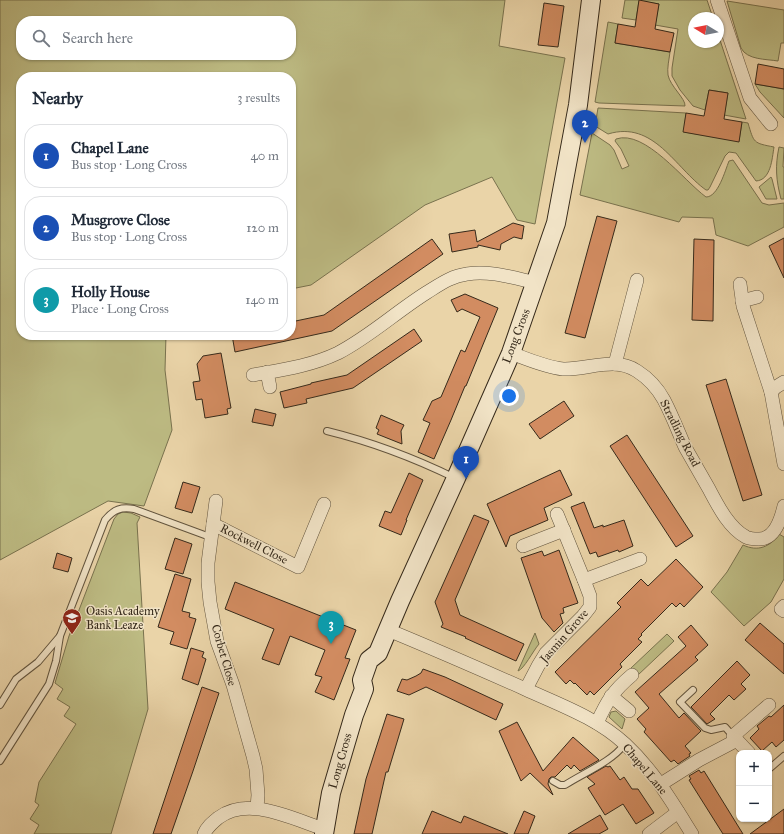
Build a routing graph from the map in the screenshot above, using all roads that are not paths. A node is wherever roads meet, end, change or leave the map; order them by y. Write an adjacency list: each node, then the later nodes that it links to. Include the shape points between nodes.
1 (591, 0): 4 (street, Long Cross, via 569,159 556,224)
2 (717, 0): 3 (street, via 750,98)
3 (771, 124)
4 (536, 283): 9 (street, Long Cross); 11 (street, via 481,273 455,277 424,294 349,347 315,363)
5 (632, 284): 10 (street)
6 (740, 284): 8 (street)
7 (757, 297): 8 (street)
8 (742, 301): 15 (street)
9 (510, 353): 10 (street, Stradling Road, via 556,368 573,369); 18 (street, Long Cross)
10 (615, 364): 21 (street, Stradling Road, via 636,371 660,393 685,447 717,504 734,527 746,536 755,539 766,538 776,528)
11 (267, 372): 12 (street); 14 (street)
12 (253, 375)
13 (784, 382): 15 (street)
14 (270, 388)
15 (771, 392): 17 (street)
16 (327, 431): 18 (lane, via 386,448)
17 (784, 464)
18 (456, 478): 31 (street, Long Cross)
19 (216, 501): 23 (street, Corbet Close)
20 (324, 504): 23 (street, Rockwell Close, via 298,567)
21 (784, 506)
22 (558, 514): 24 (street, Jasmin Grove)
23 (213, 524): 25 (street, Corbet Close)
24 (564, 530): 26 (street); 28 (street, Jasmin Grove)
25 (210, 537): 32 (lane, via 134,510 124,508 110,514 105,520); 49 (street, Corbet Close, via 210,602 217,641 254,756)
26 (523, 546)
27 (640, 559): 28 (street)
28 (584, 580): 34 (street, Jasmin Grove, via 590,602 588,611 546,653)
29 (784, 606): 30 (street, via 781,609)
30 (784, 611)
31 (388, 630): 34 (street, Chapel Lane); 51 (street, Long Cross, via 378,653 380,664 372,685 364,689 340,758)
32 (60, 636): 37 (lane, via 38,662 16,679); 45 (lane, via 49,684)
33 (632, 675): 36 (street)
34 (526, 689): 40 (street, Chapel Lane)
35 (694, 690): 41 (lane, via 680,702 703,727 711,730 725,728)
36 (611, 696): 39 (street); 40 (street)
37 (0, 705)
38 (769, 705): 41 (street)
39 (629, 711)
40 (597, 723): 42 (street, Chapel Lane)
41 (736, 738): 43 (street); 48 (street)
42 (625, 744): 47 (lane, via 613,757 565,785); 48 (street, Chapel Lane)
43 (746, 750)
44 (784, 756): 46 (lane)
45 (0, 761)
46 (772, 766)
47 (553, 781)
48 (661, 784): 50 (street, Chapel Lane)
49 (257, 808): 51 (street); 52 (street, via 227,812 211,824)
50 (678, 812): 53 (street); 54 (street, Chapel Lane)
51 (324, 832)
52 (204, 834)
53 (649, 834)
54 (692, 834)

